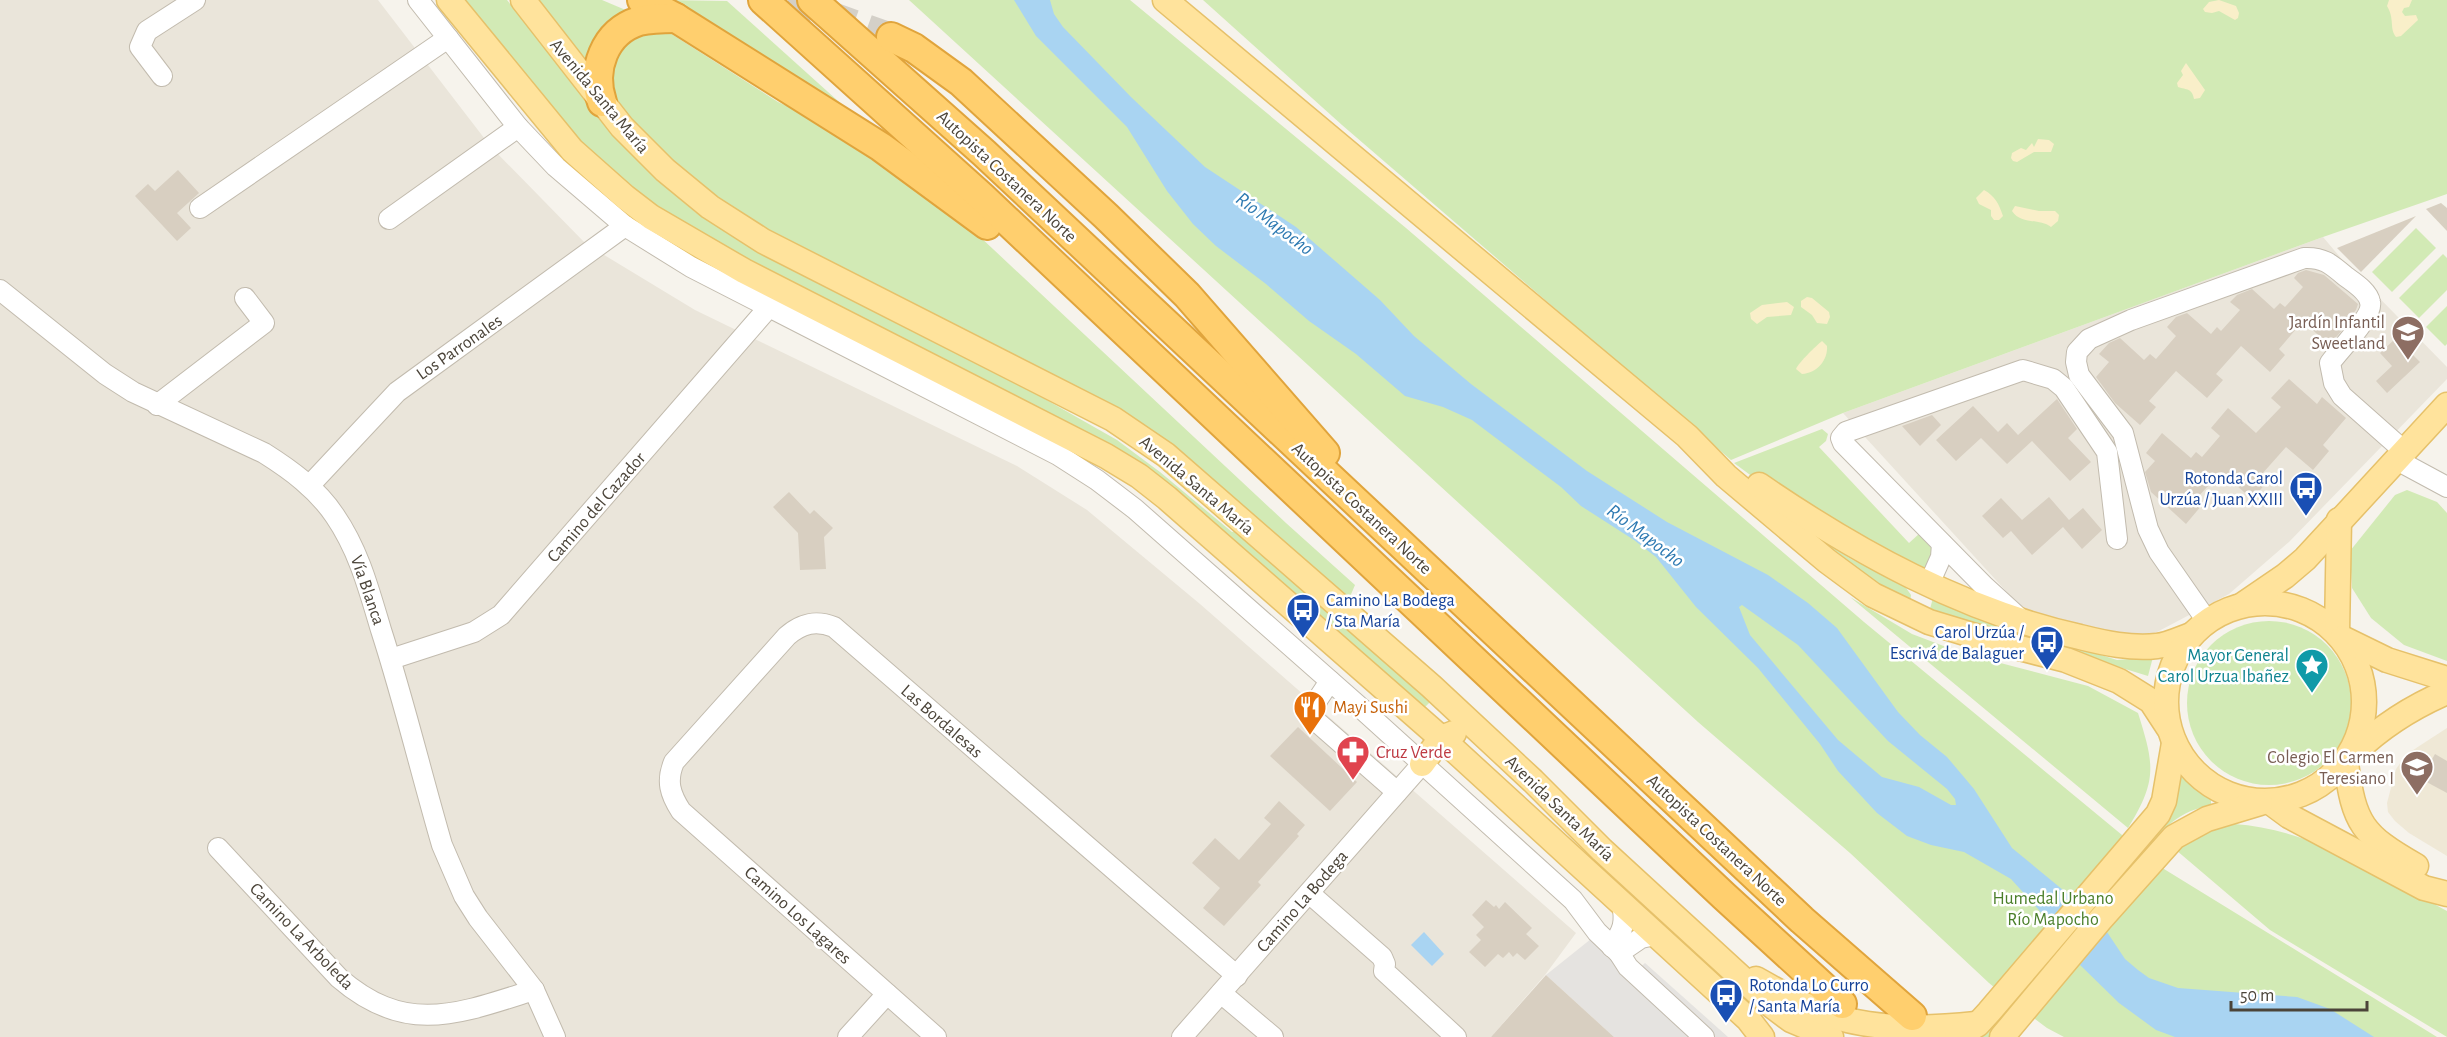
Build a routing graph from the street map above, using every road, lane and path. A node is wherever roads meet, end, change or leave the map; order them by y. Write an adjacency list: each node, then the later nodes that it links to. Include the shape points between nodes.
1 (195, 0): 12 (street, via 147,32 140,47)
2 (418, 0): 11 (street)
3 (449, 0): 43 (main road, Avenida Santa María, via 572,150 651,217 744,271 1139,476)
4 (523, 0): 13 (main road, Avenida Santa María)
5 (642, 0): 9 (highway)
6 (763, 0): 21 (highway, Autopista Costanera Norte)
7 (812, 0): 29 (highway, Autopista Costanera Norte, via 984,153)
8 (1165, 0): 24 (main road)
9 (676, 18): 13 (highway, via 641,21 623,29 610,42 599,68); 21 (highway, via 882,147)
10 (891, 37): 29 (highway, via 914,48 961,82 1187,295 1302,426)
11 (448, 38): 14 (street); 15 (street)
12 (162, 75)
13 (602, 102): 44 (main road, Avenida Santa María, via 673,177 710,207 763,241 1086,404 1140,436 1261,537)
14 (518, 127): 16 (street); 17 (street, via 555,166)
15 (200, 208)
16 (389, 219)
17 (625, 226): 20 (street); 26 (street, Los Parronales, via 404,386)
18 (0, 290): 22 (street, Vía Blanca, via 105,374)
19 (245, 298): 22 (street, via 264,323)
20 (769, 307): 38 (street, Camino del Cazador, via 501,615 474,632); 40 (street, via 1058,455 1097,480)
21 (1156, 360): 63 (highway, Autopista Costanera Norte)
22 (157, 405): 26 (street, Vía Blanca, via 264,453)
23 (2446, 409): 25 (main road)
24 (1687, 436): 32 (main road, via 1815,523); 34 (main road, via 1726,476 1844,574 1873,595)
25 (2399, 455): 27 (street); 28 (main road); 36 (street, via 2334,383 2330,363 2371,308 2366,293 2327,260 2304,258 2131,320 2082,345 2076,362 2079,375 2123,433 2148,529)
26 (309, 486): 38 (street, Vía Blanca, via 333,513 353,546)
27 (2447, 487)
28 (2339, 520): 33 (main road, via 2305,559); 37 (main road)
29 (1376, 522): 64 (highway, Autopista Costanera Norte, via 1802,920)
30 (2117, 539): 31 (street, via 2104,446 2064,388 2053,379 2023,370 1853,428 1841,438)
31 (1942, 544): 32 (street, via 1941,557); 35 (street)
32 (1929, 584): 34 (main road, via 1922,601); 35 (main road)
33 (2242, 605): 36 (main road); 37 (main road, via 2262,603 2302,610)
34 (1922, 619): 42 (main road, via 2092,669 2119,681 2157,708)
35 (2025, 623): 36 (main road, via 2106,643 2141,646 2158,646)
36 (2199, 628): 42 (main road, via 2180,651 2169,678 2166,707)
37 (2340, 635): 39 (main road, via 2387,660); 45 (main road, via 2360,674 2364,694 2362,725)
38 (391, 659): 60 (street, Vía Blanca, via 452,871 478,918)
39 (2447, 679)
40 (1330, 681): 46 (street); 49 (street, via 1312,713 1317,722)
41 (2447, 692): 45 (main road, via 2407,711)
42 (2171, 735): 50 (main road, via 2186,762 2201,778 2230,795); 65 (main road, via 2164,801 2145,831)
43 (1441, 738): 44 (main road, via 1461,733); 46 (main road); 47 (main road, Avenida Santa María)
44 (1501, 751): 58 (main road, Avenida Santa María)
45 (2349, 758): 50 (main road, via 2315,788); 52 (main road, via 2349,793 2363,828)
46 (1422, 764): 47 (main road, via 1449,762); 49 (street, Camino La Bodega); 57 (street, via 1573,900)
47 (1475, 769): 55 (main road, Avenida Santa María)
48 (669, 787): 59 (street, Las Bordalesas, via 674,762 787,636 798,627 822,623 834,627); 62 (street, Camino Los Lagares, via 681,811)
49 (1397, 792): 53 (street, Camino La Bodega)
50 (2266, 802): 54 (main road, via 2424,888); 66 (main road, via 2195,824 2174,837)
51 (218, 848): 60 (street, Camino La Arboleda, via 339,978 359,995 386,1008 408,1015 436,1016)
52 (2447, 888)
53 (1309, 893): 59 (street, Camino La Bodega); 72 (street, via 1382,957 1384,971)
54 (2447, 894)
55 (1622, 904): 56 (main road, Avenida Santa María); 57 (street, via 1625,919)
56 (1655, 935): 57 (street); 74 (main road, Avenida Santa María, via 1748,1019)
57 (1616, 950): 73 (street, via 1628,967)
58 (1714, 954): 65 (main road, via 1829,1015 1927,1028); 75 (main road, Avenida Santa María, via 1791,1020)
59 (1237, 976): 61 (street, Camino La Bodega)
60 (534, 990): 67 (street, Vía Blanca)
61 (1221, 993): 70 (street, Camino La Bodega); 71 (street)
62 (887, 994): 68 (street); 69 (street, Camino Los Lagares)
63 (1842, 1004)
64 (1912, 1016)
65 (1984, 1018): 76 (main road)
66 (2006, 1032)
67 (555, 1037)
68 (848, 1037)
69 (936, 1037)
70 (1182, 1037)
71 (1273, 1037)
72 (1456, 1037)
73 (1704, 1037)
74 (1762, 1037)
75 (1831, 1037)
76 (1957, 1037)

